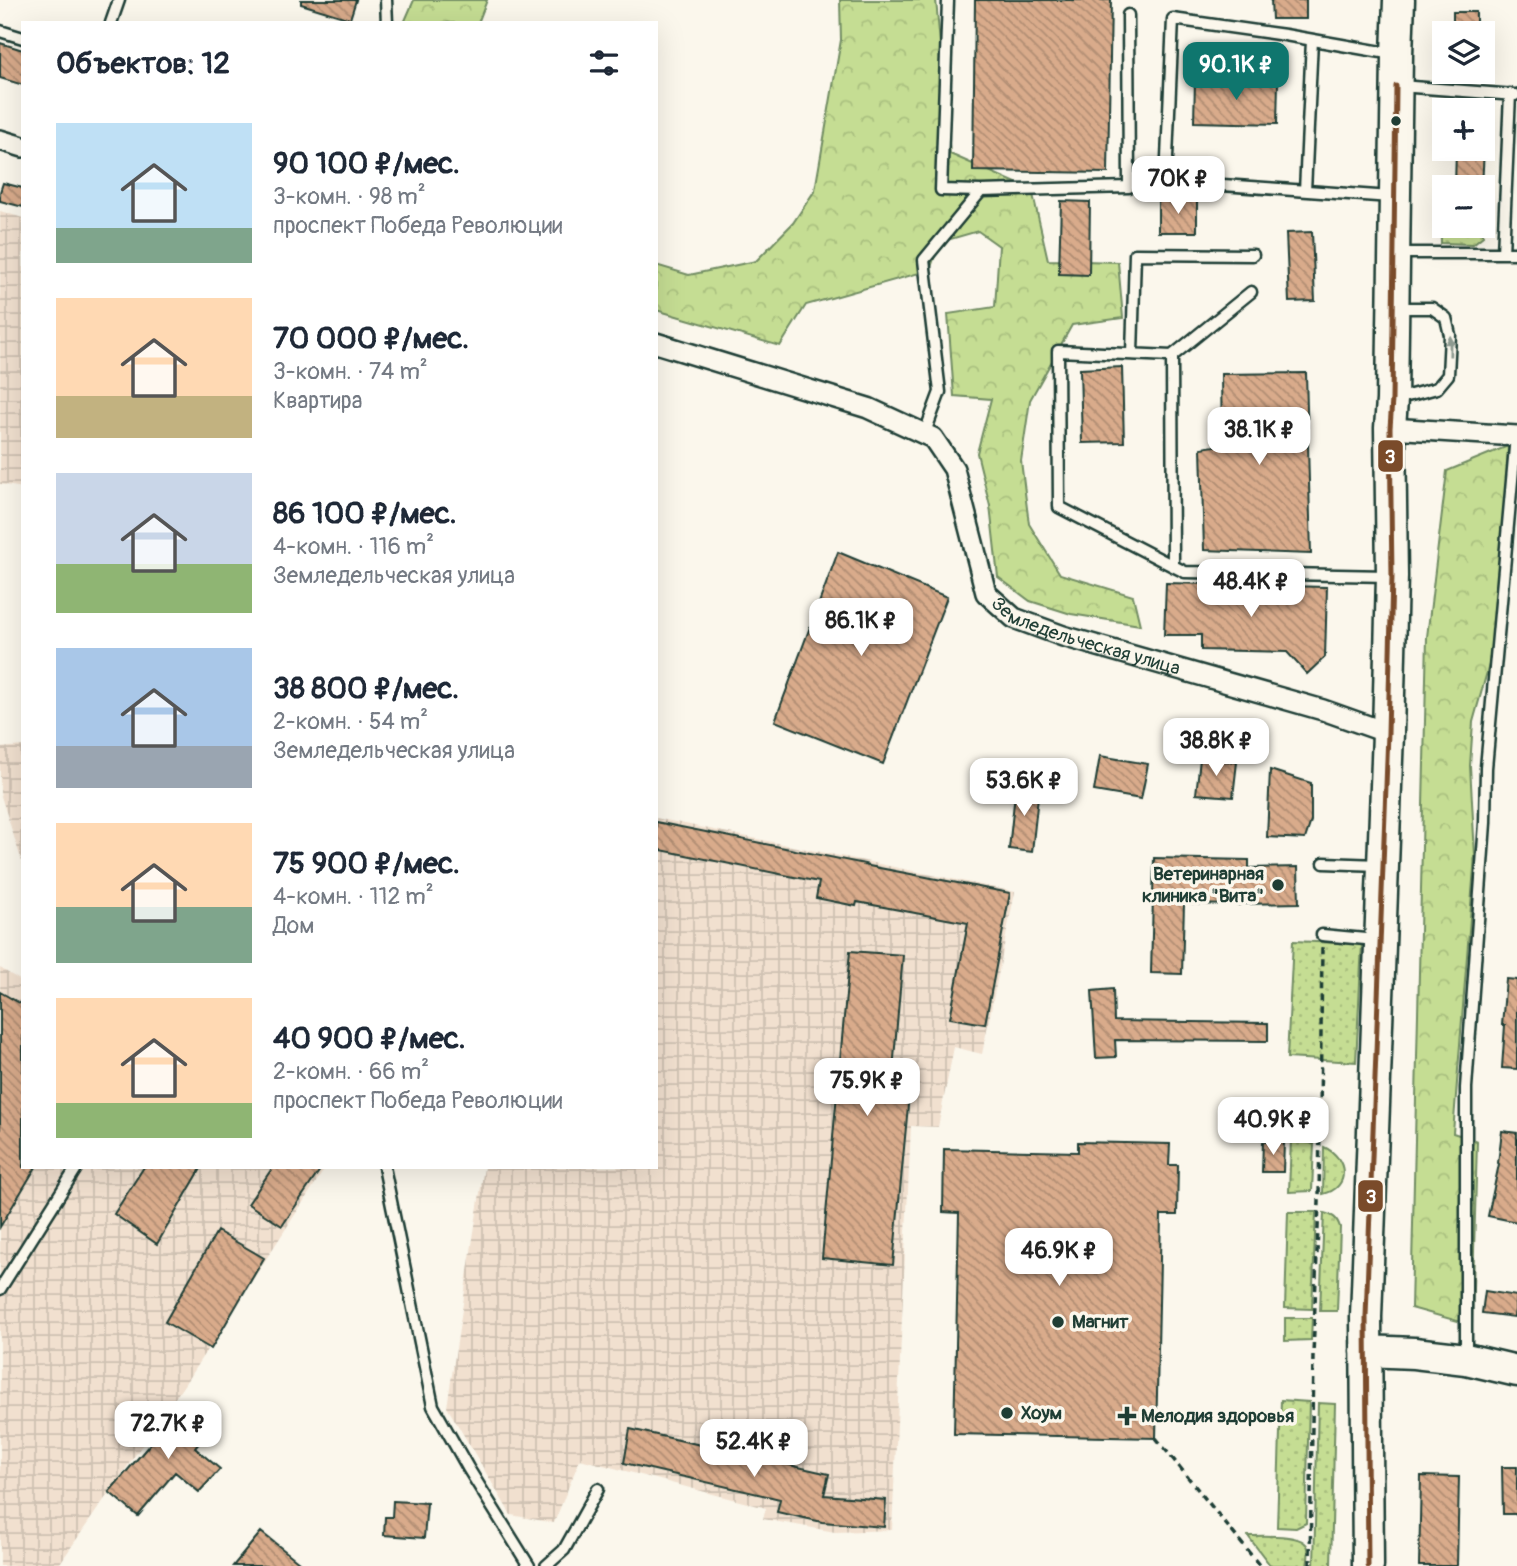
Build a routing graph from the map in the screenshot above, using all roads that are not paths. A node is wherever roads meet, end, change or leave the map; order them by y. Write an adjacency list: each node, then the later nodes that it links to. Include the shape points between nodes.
1 (119, 0): 6 (lane)
2 (386, 0): 7 (lane)
3 (1399, 0): 11 (main road)
4 (948, 1): 16 (lane, via 941,190)
5 (1128, 15): 16 (lane, via 1129,187)
6 (112, 21)
7 (387, 21)
8 (0, 31): 9 (lane)
9 (21, 37)
10 (1312, 40): 11 (lane); 17 (lane); 17 (lane, via 1173,19 1166,181)
11 (1397, 55): 12 (main road)
12 (1396, 86): 13 (lane); 18 (main road)
13 (1514, 95): 20 (lane)
14 (0, 140): 15 (street)
15 (21, 146)
16 (981, 191): 29 (lane, via 924,260 940,393)
17 (1305, 191): 18 (lane)
18 (1395, 197): 19 (main road)
19 (1394, 253): 20 (lane); 24 (main road)
20 (1503, 253): 21 (lane)
21 (1517, 253)
22 (1254, 254): 26 (lane, via 1135,254)
23 (1251, 292): 27 (lane)
24 (1392, 308): 28 (main road); 28 (lane, one-way to 24, via 1437,388 1448,374 1450,335 1446,318 1432,308)
25 (658, 344): 29 (street, Земледельческая улица, via 868,408)
26 (1132, 354): 27 (lane); 31 (lane, via 1058,351 1059,507)
27 (1172, 356): 31 (lane)
28 (1391, 414): 30 (street); 32 (main road)
29 (924, 435): 33 (street, Земледельческая улица, via 933,438 954,470 986,593 1014,618)
30 (1517, 436): 42 (lane, via 1486,768 1466,1088)
31 (1173, 566): 32 (lane, via 1185,572)
32 (1392, 576): 33 (main road)
33 (1388, 733): 35 (main road)
34 (1324, 863): 35 (lane)
35 (1383, 865): 37 (main road)
36 (1322, 935): 37 (lane)
37 (1380, 940): 41 (main road)
38 (76, 1169): 40 (lane)
39 (384, 1169): 45 (lane, via 433,1406)
40 (0, 1289)
41 (1366, 1351): 42 (main road); 47 (main road)
42 (1466, 1359): 43 (main road)
43 (1517, 1371)
44 (598, 1489): 46 (lane, via 564,1550)
45 (529, 1566)
46 (546, 1566)
47 (1368, 1566)

